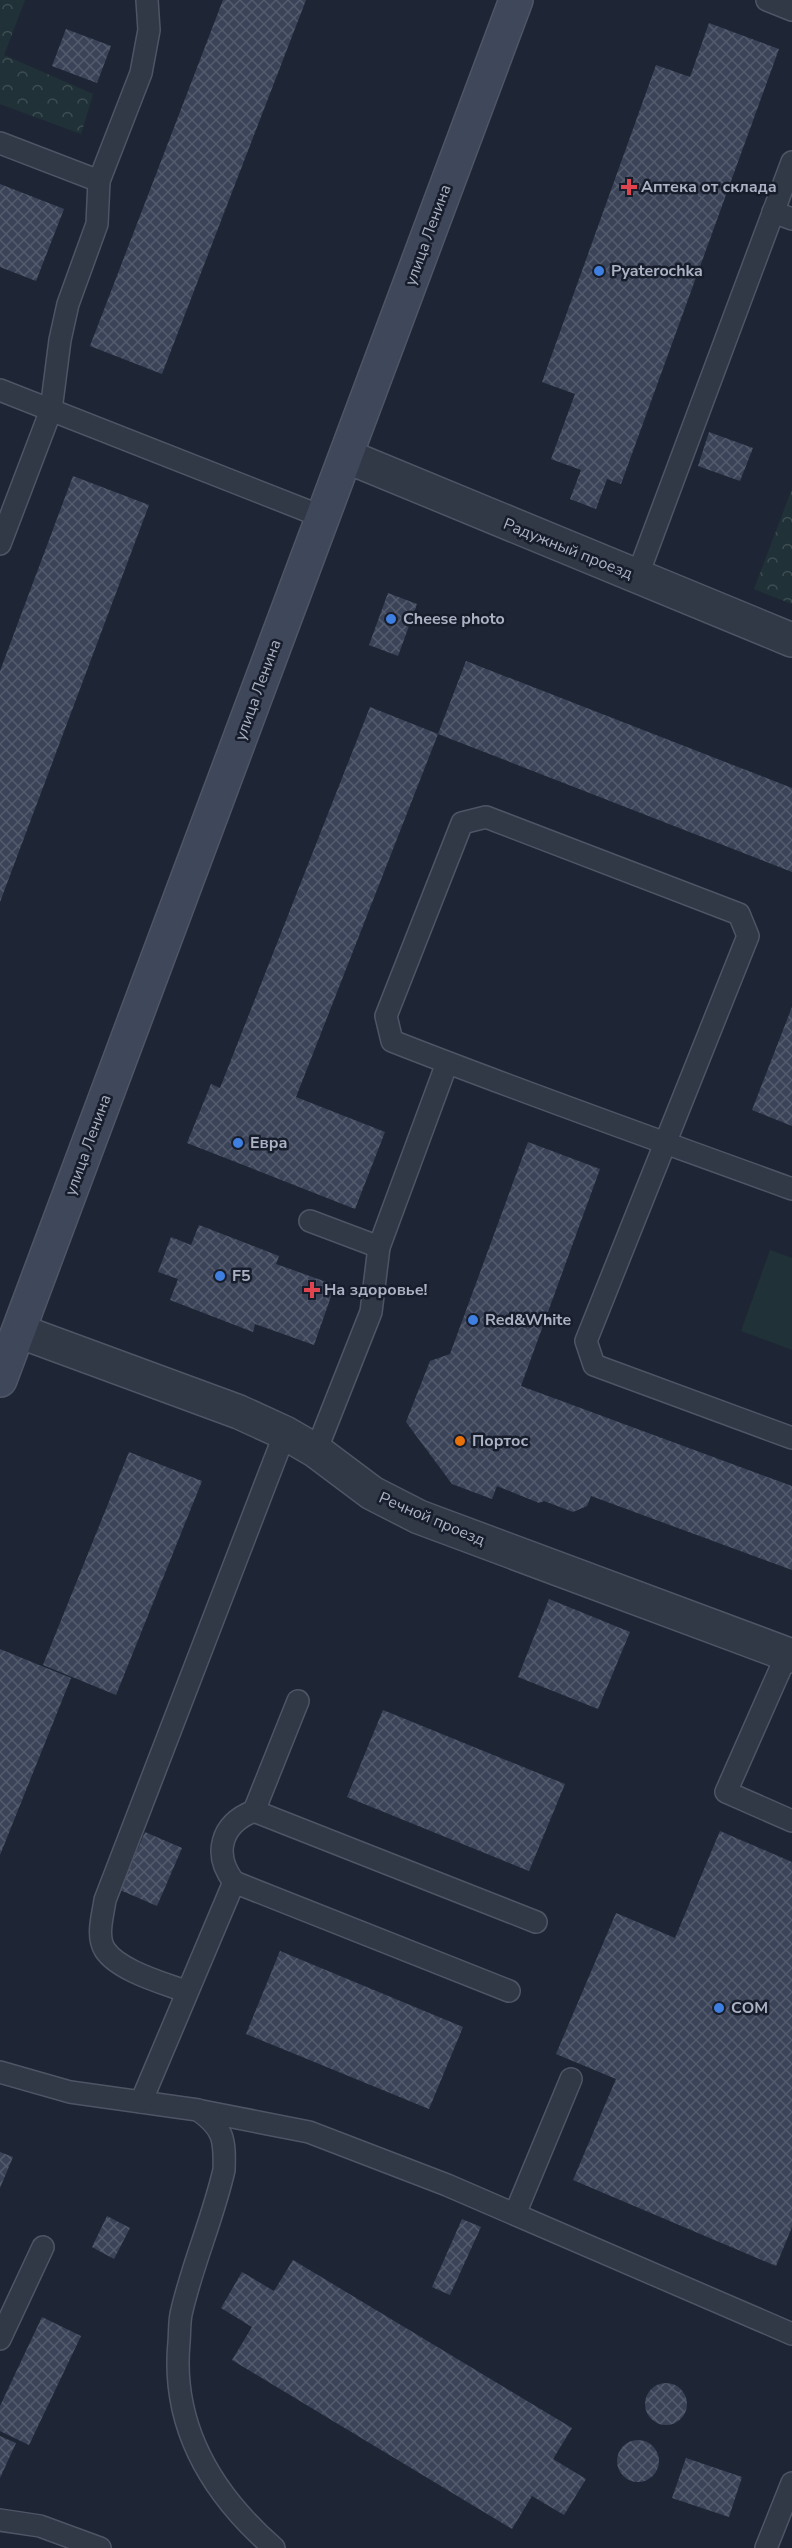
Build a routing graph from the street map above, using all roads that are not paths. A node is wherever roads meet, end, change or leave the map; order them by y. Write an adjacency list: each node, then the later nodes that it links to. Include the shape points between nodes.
1 (147, 0): 7 (lane, via 149,30 141,73)
2 (516, 0): 11 (main road, улица Ленина)
3 (767, 0): 4 (lane)
4 (792, 9)
5 (0, 143): 7 (lane)
6 (792, 162): 8 (lane)
7 (99, 181): 10 (lane, via 97,224 68,304)
8 (783, 216): 14 (lane)
9 (0, 390): 10 (lane)
10 (51, 410): 12 (lane); 13 (lane)
11 (345, 456): 12 (main road, улица Ленина); 14 (street, Радужный проезд)
12 (323, 517): 21 (main road, улица Ленина)
13 (0, 544)
14 (637, 578): 15 (street, Радужный проезд)
15 (792, 640)
16 (447, 1063): 17 (lane); 17 (lane, via 392,1041 386,1016 462,823 486,817 740,914 748,936); 20 (lane)
17 (666, 1143): 18 (lane); 24 (lane, via 586,1341 594,1365)
18 (792, 1189)
19 (310, 1221): 20 (lane)
20 (379, 1247): 25 (lane, via 371,1312)
21 (19, 1331): 22 (main road, улица Ленина); 23 (street, Речной проезд, via 239,1412)
22 (0, 1380)
23 (285, 1433): 25 (street, Речной проезд); 33 (lane, via 105,1900 100,1930 105,1950 125,1967)
24 (792, 1438)
25 (316, 1451): 26 (street, Речной проезд, via 372,1493 419,1517)
26 (789, 1655): 29 (lane, via 726,1792)
27 (298, 1701): 28 (lane)
28 (254, 1811): 30 (lane, via 231,1825 225,1836 222,1860); 31 (lane)
29 (792, 1821)
30 (234, 1882): 32 (lane); 33 (lane)
31 (536, 1922)
32 (509, 1991)
33 (187, 1992): 36 (lane)
34 (0, 2072): 36 (lane, via 70,2092)
35 (571, 2079): 38 (lane)
36 (141, 2102): 37 (lane)
37 (198, 2110): 38 (lane, via 309,2133); 45 (lane, via 214,2121 221,2134 224,2170 181,2311 176,2370 187,2428 216,2486 249,2526)
38 (514, 2214): 40 (lane)
39 (43, 2247): 41 (lane)
40 (792, 2334)
41 (0, 2339)
42 (792, 2483): 46 (lane)
43 (0, 2520): 44 (lane, via 40,2526)
44 (100, 2548)
45 (274, 2548)
46 (766, 2548)

